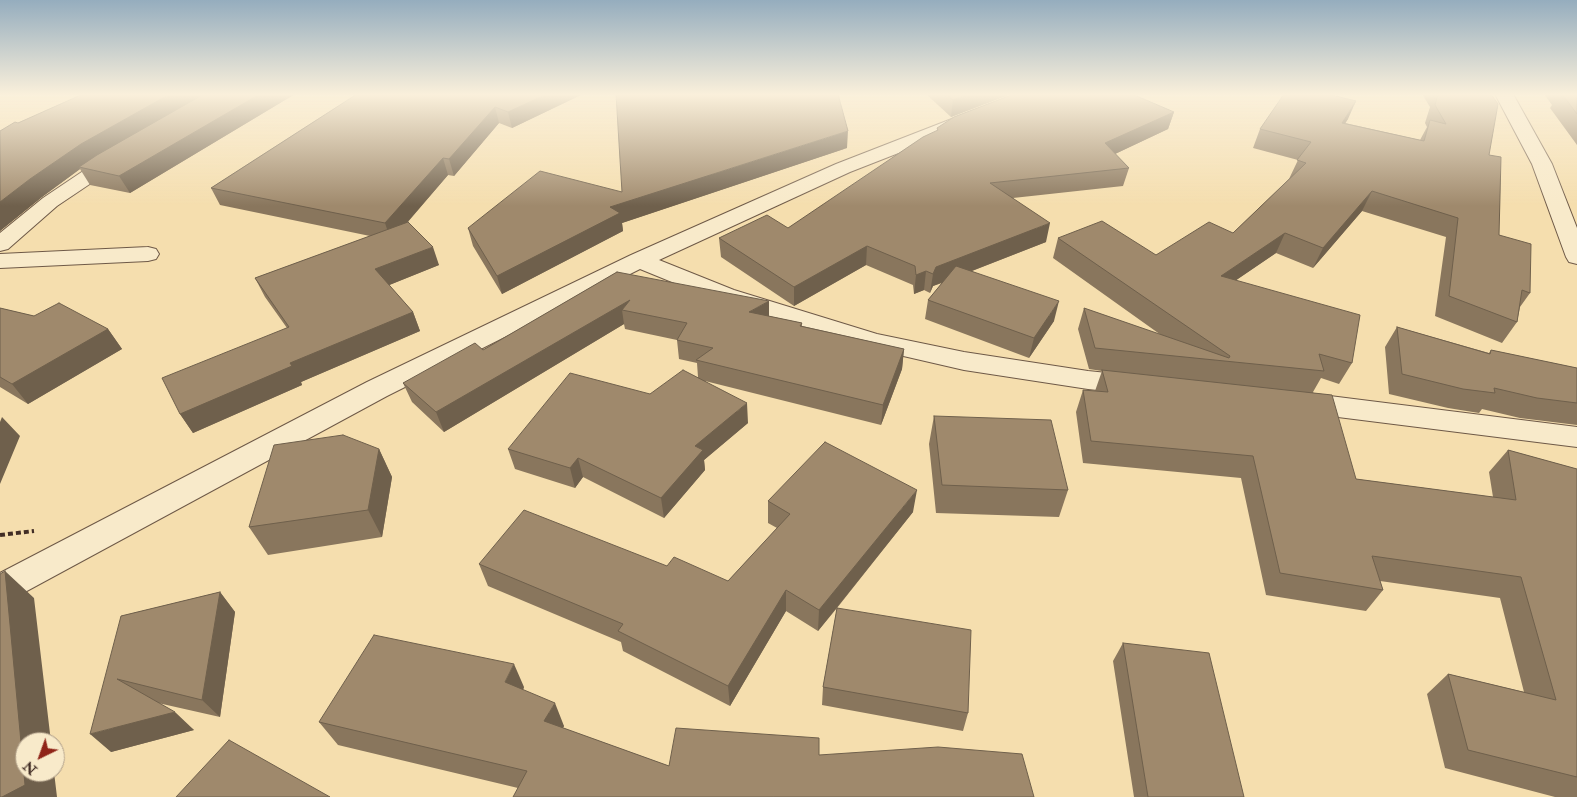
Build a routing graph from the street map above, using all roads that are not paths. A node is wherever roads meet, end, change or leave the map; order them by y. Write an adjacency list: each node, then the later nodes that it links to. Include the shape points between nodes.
1 (935, 131): 7 (street, via 843,168)
2 (1524, 131): 6 (street, via 1542,164)
3 (132, 148): 4 (street, via 50,202)
4 (0, 244)
5 (148, 254): 8 (street)
6 (1577, 257)
7 (639, 260): 9 (street, via 725,295 873,341 964,361 1088,380); 12 (street, via 377,388)
8 (0, 262)
9 (1163, 387)
10 (1276, 400): 11 (street)
11 (1577, 437)
12 (0, 589)

